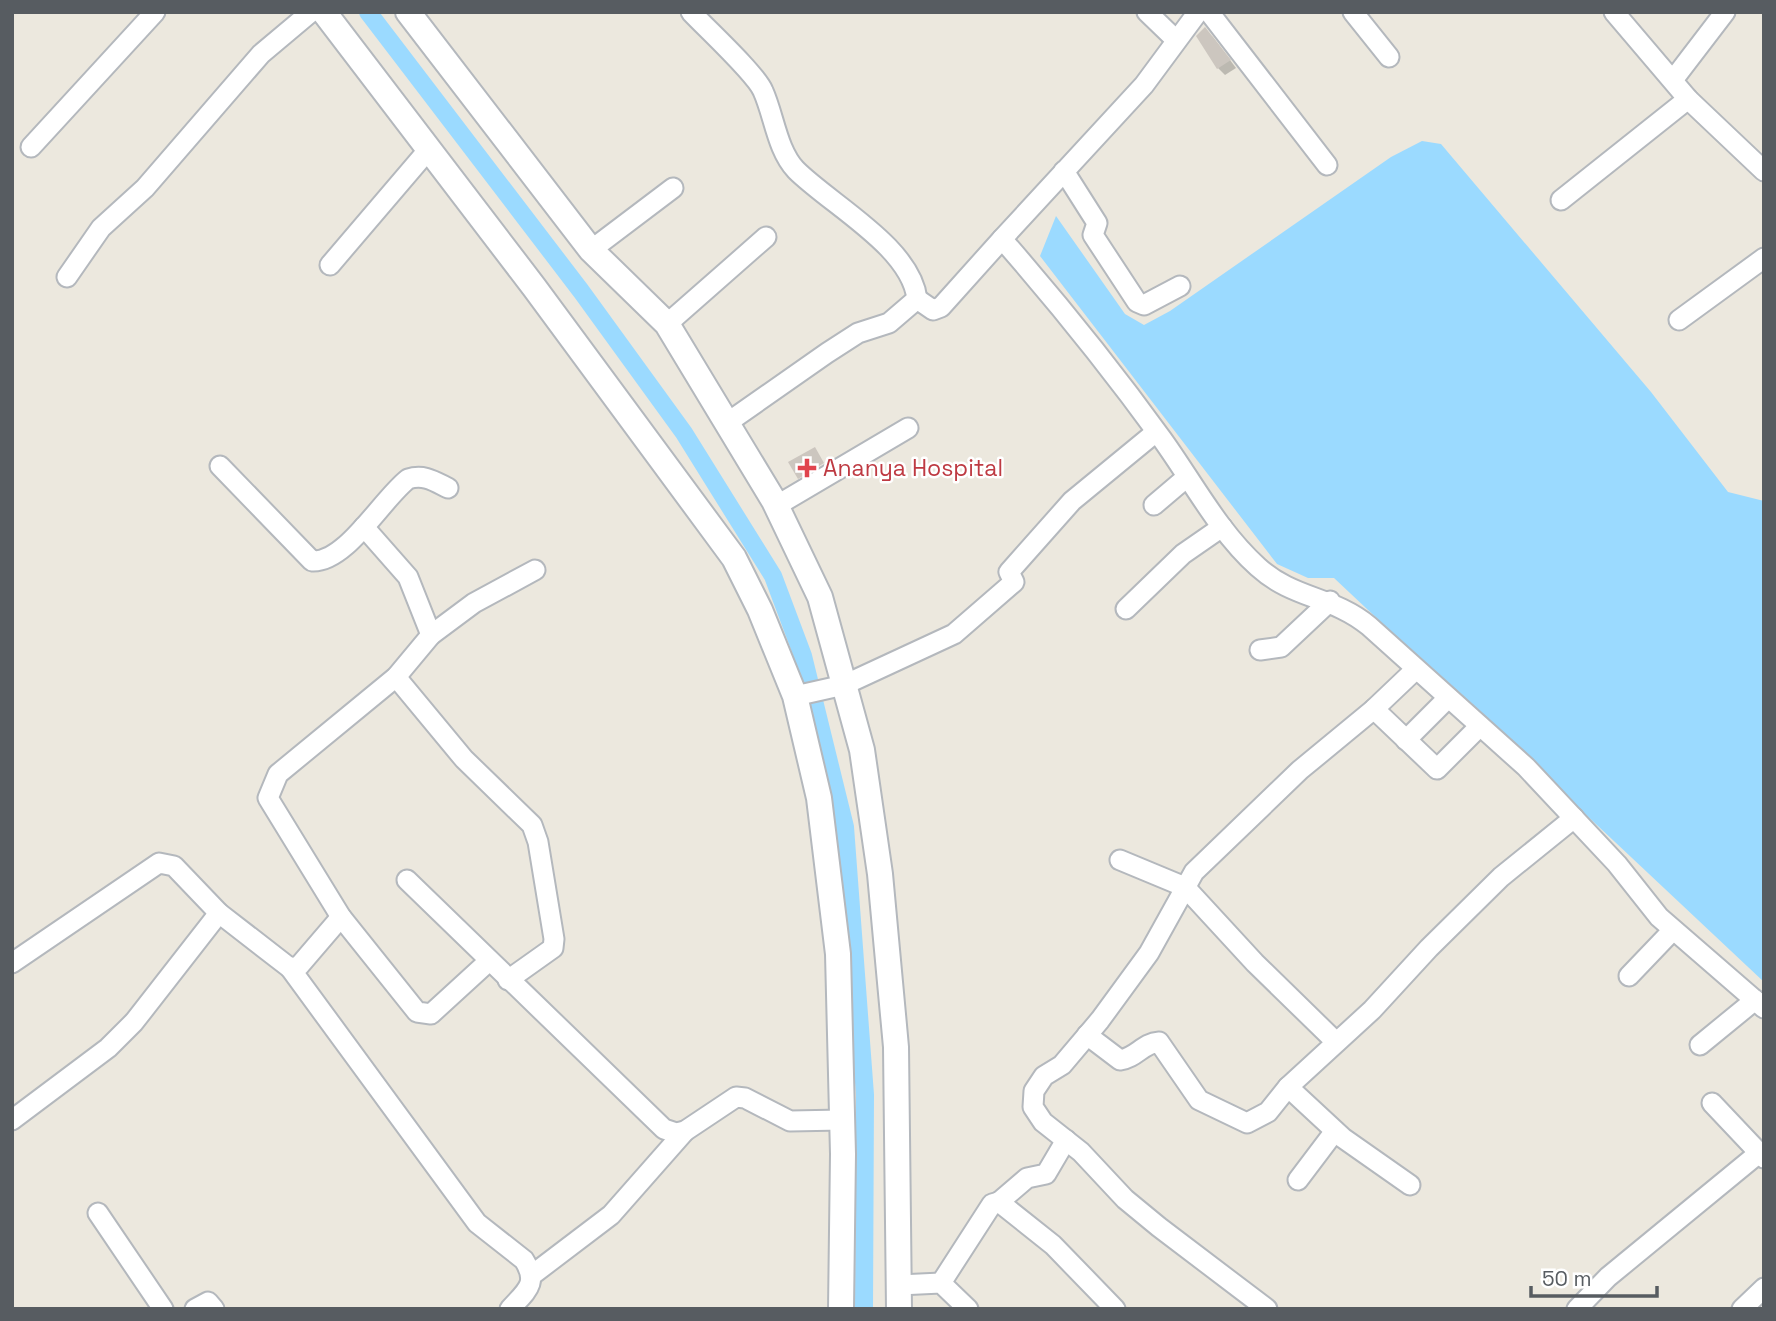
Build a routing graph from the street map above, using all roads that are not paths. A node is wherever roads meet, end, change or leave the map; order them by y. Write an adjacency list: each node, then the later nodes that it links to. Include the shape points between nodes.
1 (155, 12): 16 (street)
2 (311, 12): 28 (street, via 261,54 145,187 101,228)
3 (324, 12): 17 (street)
4 (408, 12): 25 (street)
5 (691, 12): 30 (street, via 763,88 794,168 868,228 915,280)
6 (1147, 12): 12 (street)
7 (1198, 12): 12 (street)
8 (1209, 12): 18 (street)
9 (1353, 12): 13 (street)
10 (1614, 12): 14 (street)
11 (1725, 12): 14 (street)
12 (1176, 40): 19 (street, via 1144,85)
13 (1389, 57)
14 (1673, 80): 15 (street)
15 (1688, 99): 20 (street); 22 (street)
16 (31, 147)
17 (429, 149): 27 (street); 51 (street, via 734,558)
18 (1327, 165)
19 (1063, 171): 24 (street); 29 (street, via 1097,223 1093,235 1137,302 1144,305)
20 (1764, 171)
21 (673, 188): 25 (street)
22 (1561, 200)
23 (766, 237): 32 (street)
24 (1002, 239): 30 (street, via 941,307 933,310); 35 (street, via 1048,291)
25 (592, 250): 32 (street)
26 (1764, 258): 31 (street)
27 (330, 265)
28 (67, 277)
29 (1180, 286)
30 (917, 299): 33 (street, via 890,323 858,333)
31 (1679, 320)
32 (667, 324): 33 (street)
33 (727, 423): 40 (street)
34 (908, 428): 40 (street)
35 (1156, 432): 37 (street); 50 (street, via 1072,501 1009,572 1014,582 954,634)
36 (220, 466): 41 (street, via 312,561 329,559)
37 (1188, 477): 39 (street); 42 (street)
38 (448, 488): 41 (street, via 418,476 408,479)
39 (1154, 505)
40 (776, 506): 50 (street, via 820,597)
41 (364, 527): 46 (street, via 400,565)
42 (1222, 527): 44 (street, via 1259,569 1297,594); 45 (street, via 1183,554)
43 (535, 570): 46 (street, via 474,603)
44 (1330, 601): 47 (street, via 1281,647); 48 (street, via 1350,611)
45 (1126, 609)
46 (431, 635): 49 (street)
47 (1260, 650)
48 (1415, 670): 52 (street); 53 (street)
49 (396, 677): 61 (street, via 278,774 269,789 273,811); 67 (street, via 464,759 532,825 553,948)
50 (838, 686): 51 (street); 87 (street, via 862,750 889,960 896,1047)
51 (799, 695): 75 (street, via 819,799 838,954)
52 (1448, 698): 54 (street); 55 (street)
53 (1374, 709): 55 (street); 59 (street, via 1300,770 1194,872)
54 (1480, 726): 55 (street, via 1437,769); 56 (street)
55 (1406, 740)
56 (1574, 818): 62 (street); 70 (street, via 1501,877)
57 (1120, 860): 59 (street)
58 (407, 880): 63 (street)
59 (1185, 887): 69 (street, via 1149,953); 70 (street)
60 (219, 913): 64 (street, via 174,866 159,863); 65 (street); 74 (street, via 134,1023)
61 (341, 918): 63 (street, via 413,1008 424,1015 431,1014); 65 (street, via 299,966)
62 (1673, 930): 66 (street); 68 (street)
63 (489, 961): 67 (street)
64 (12, 963)
65 (290, 968): 84 (street, via 478,1223 524,1260)
66 (1629, 976)
67 (508, 980): 76 (street, via 644,1113 664,1129)
68 (1759, 1004): 71 (street)
69 (1087, 1035): 72 (street, via 1120,1060 1159,1042 1199,1100 1247,1123 1268,1112); 78 (street, via 1034,1091 1034,1107 1042,1122)
70 (1336, 1042): 72 (street)
71 (1700, 1045)
72 (1288, 1087): 77 (street)
73 (1712, 1103): 79 (street)
74 (12, 1120)
75 (842, 1120): 76 (street, via 790,1121 736,1097); 92 (street)
76 (685, 1131): 84 (street, via 611,1215)
77 (1335, 1131): 80 (street); 81 (street)
78 (1066, 1140): 82 (street, via 1046,1174 1027,1178); 95 (street, via 1142,1213)
79 (1761, 1156): 96 (street, via 1608,1277)
80 (1298, 1180)
81 (1410, 1185)
82 (999, 1202): 85 (street, via 992,1204); 94 (street, via 1053,1245)
83 (98, 1213): 88 (street)
84 (532, 1275): 91 (street, via 527,1291)
85 (941, 1283): 87 (street); 93 (street)
86 (1764, 1288): 97 (street)
87 (899, 1297)
88 (163, 1309)
89 (195, 1309): 90 (street, via 208,1302)
90 (214, 1309)
91 (510, 1309)
92 (841, 1309)
93 (968, 1309)
94 (1115, 1309)
95 (1267, 1309)
96 (1577, 1309)
97 (1742, 1309)

